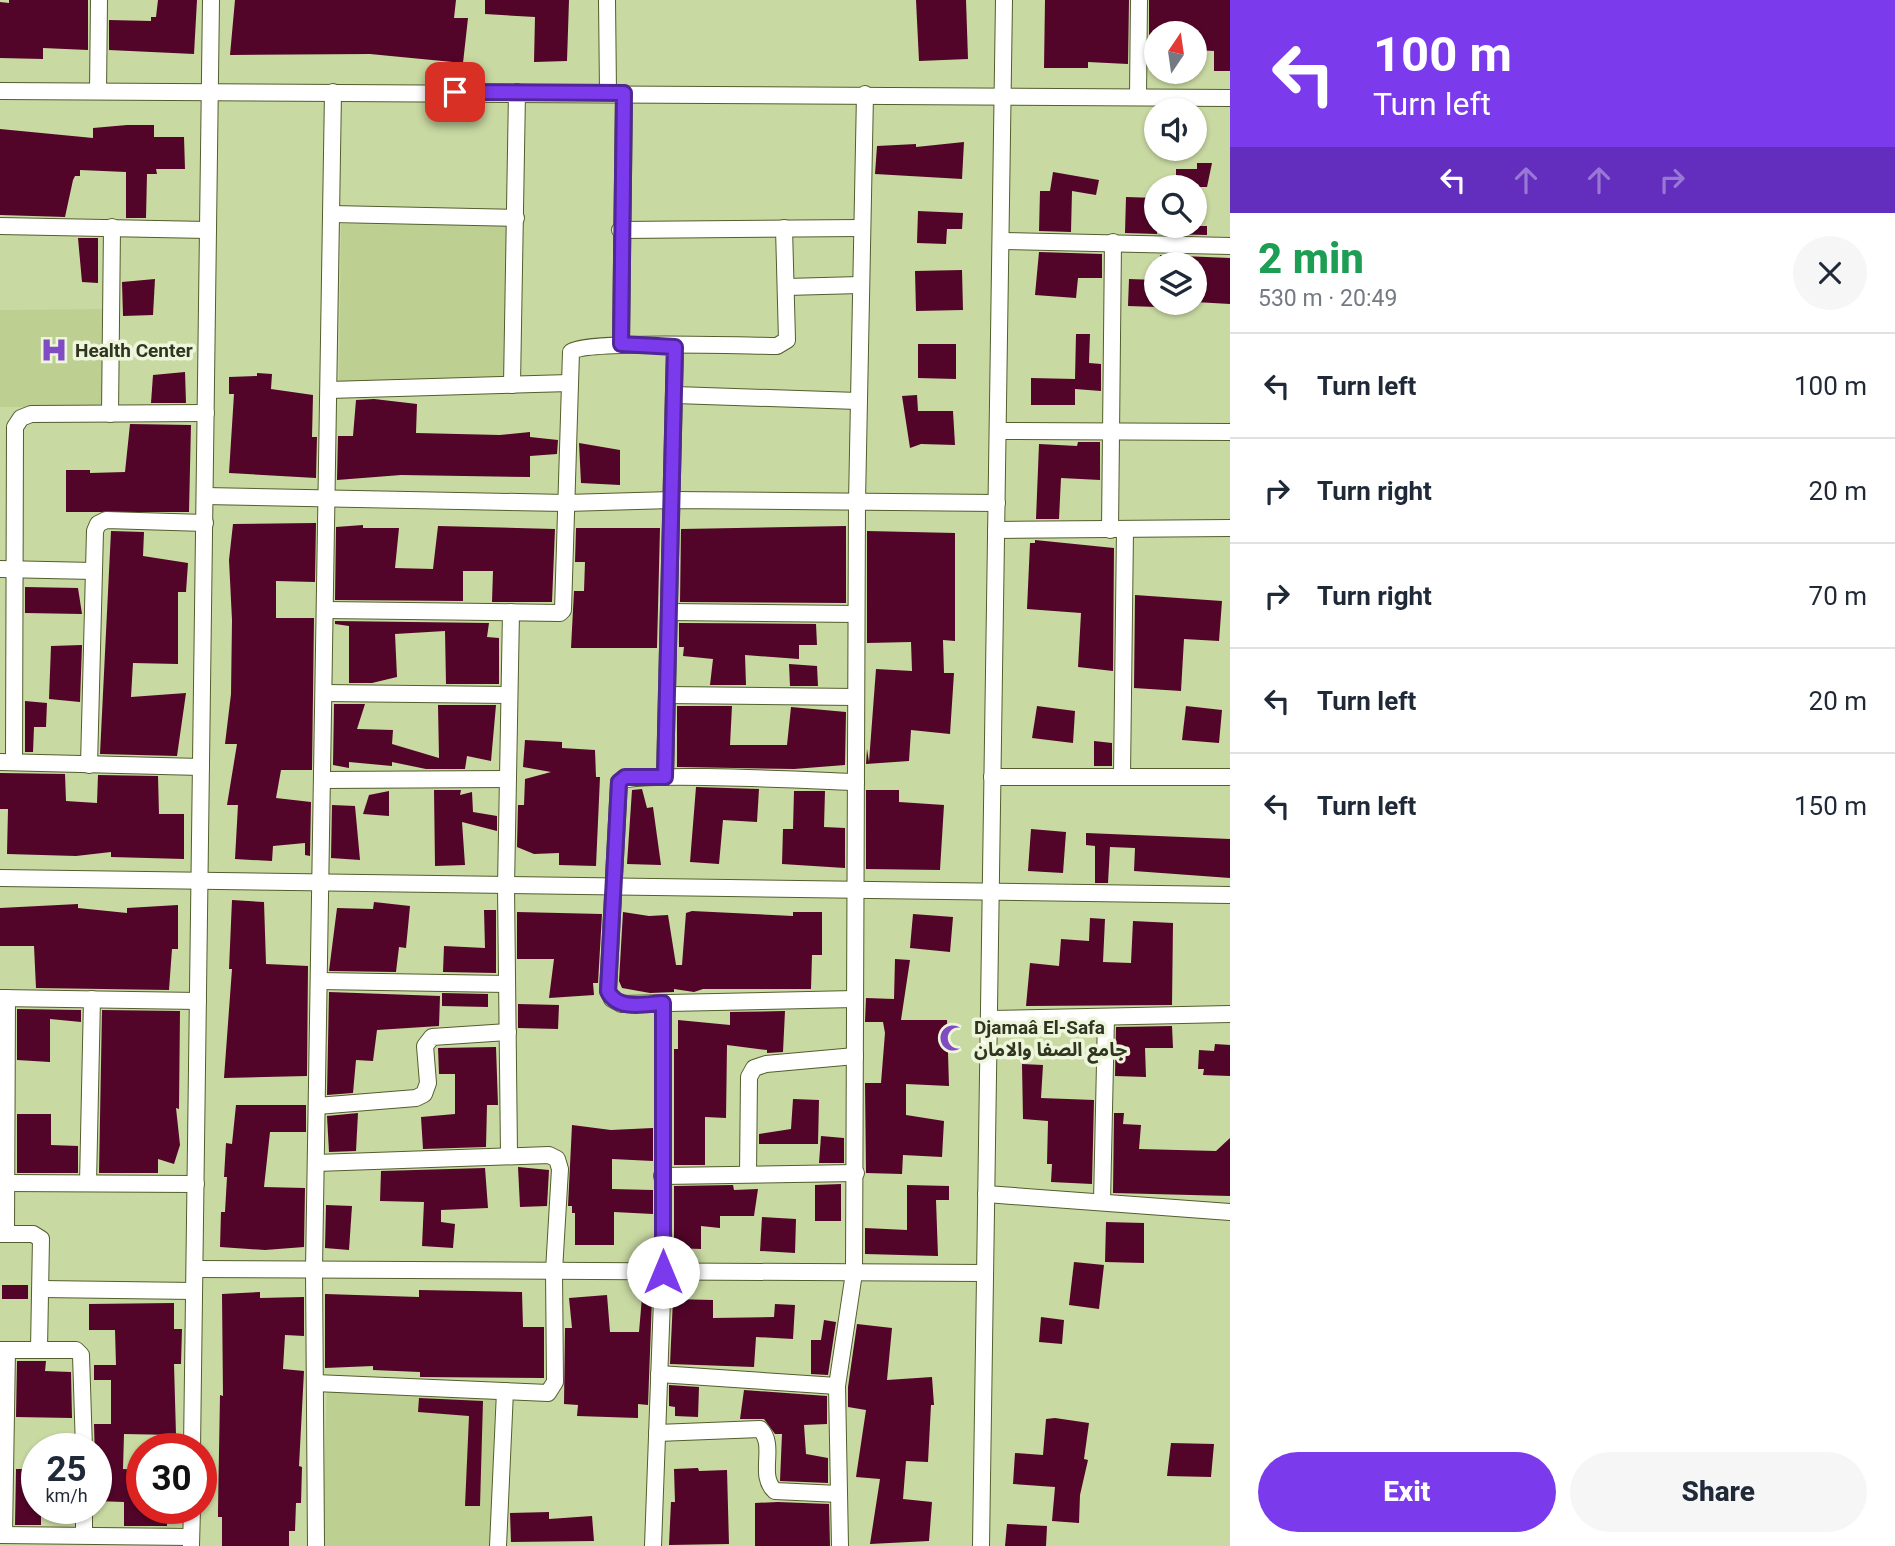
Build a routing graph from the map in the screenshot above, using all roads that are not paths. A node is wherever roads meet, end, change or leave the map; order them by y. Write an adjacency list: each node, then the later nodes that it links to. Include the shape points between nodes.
1 (99, 0): 7 (street)
2 (211, 0): 8 (street)
3 (607, 0): 11 (street)
4 (1004, 0): 13 (street)
5 (1139, 0): 14 (street)
6 (0, 91): 7 (street)
7 (98, 91): 8 (street)
8 (210, 92): 9 (street); 22 (street)
9 (333, 92): 10 (street); 16 (street)
10 (517, 92): 11 (street); 17 (street)
11 (616, 92): 12 (street); 23 (street)
12 (865, 94): 13 (street); 21 (street)
13 (1003, 95): 14 (street); 24 (street)
14 (1138, 96): 15 (street)
15 (1230, 98)
16 (331, 214): 17 (street); 33 (street)
17 (516, 218): 32 (street)
18 (0, 226): 19 (street)
19 (112, 227): 22 (street); 37 (street)
20 (784, 228): 21 (street); 23 (street); 28 (street)
21 (862, 228): 27 (street)
22 (208, 230): 36 (street)
23 (620, 230): 29 (street)
24 (1000, 241): 25 (street); 38 (street)
25 (1113, 242): 26 (street); 39 (street)
26 (1230, 246)
27 (860, 285): 28 (street); 35 (street)
28 (786, 287): 30 (street, via 787,340 777,346)
29 (621, 344): 30 (street); 31 (street, via 578,347 571,352)
30 (675, 347): 34 (street)
31 (570, 383): 32 (street); 46 (street)
32 (512, 384): 33 (street)
33 (329, 390): 43 (street)
34 (675, 395): 35 (street); 44 (street)
35 (858, 401): 45 (street)
36 (206, 413): 37 (street); 42 (street)
37 (110, 414): 41 (street, via 31,414 21,418)
38 (998, 431): 39 (street); 47 (street)
39 (1110, 432): 40 (street); 51 (street)
40 (1230, 432)
41 (7, 468): 52 (street)
42 (205, 496): 43 (street); 48 (street)
43 (328, 498): 46 (street); 54 (street)
44 (672, 500): 45 (street); 46 (street); 56 (street)
45 (857, 502): 47 (street); 57 (street)
46 (566, 503): 55 (street, via 563,610)
47 (996, 503): 50 (street)
48 (205, 523): 53 (street, via 106,520 95,531); 64 (street)
49 (1230, 528): 51 (street)
50 (996, 530): 51 (street); 67 (street)
51 (1117, 530): 65 (street)
52 (6, 569): 53 (street); 62 (street)
53 (94, 571): 63 (street)
54 (326, 610): 55 (street); 58 (street)
55 (511, 612): 59 (street)
56 (669, 612): 57 (street); 60 (street)
57 (856, 614): 61 (street)
58 (324, 693): 59 (street); 70 (street)
59 (509, 695): 69 (street)
60 (667, 695): 61 (street); 66 (street)
61 (856, 697): 71 (street)
62 (7, 762): 63 (street)
63 (89, 765): 64 (street)
64 (201, 767): 73 (street)
65 (1122, 776): 67 (street); 68 (street)
66 (665, 777): 71 (street); 76 (street, via 625,777 619,782)
67 (992, 777): 78 (street)
68 (1230, 777)
69 (508, 779): 70 (street); 75 (street)
70 (322, 780): 74 (street)
71 (856, 782): 77 (street)
72 (0, 878): 73 (street)
73 (200, 882): 74 (street); 85 (street)
74 (321, 884): 75 (street); 80 (street)
75 (506, 887): 76 (street); 81 (street)
76 (614, 887): 77 (street); 86 (street, via 608,991 621,1004)
77 (855, 892): 78 (street); 84 (street)
78 (991, 893): 79 (street); 89 (street)
79 (1230, 895)
80 (319, 981): 81 (street); 92 (street)
81 (507, 984): 90 (street)
82 (4, 998): 83 (street); 98 (street)
83 (92, 999): 85 (street); 99 (street)
84 (855, 999): 86 (street); 91 (street)
85 (198, 1001): 100 (street)
86 (663, 1003): 97 (street)
87 (1230, 1014): 88 (street)
88 (1106, 1017): 89 (street); 102 (street)
89 (989, 1019): 101 (street)
90 (508, 1031): 92 (street, via 432,1037 425,1046 428,1083 424,1094 416,1098); 93 (street)
91 (855, 1056): 95 (street); 96 (street, via 754,1068 749,1077)
92 (317, 1106): 94 (street)
93 (509, 1154): 94 (street); 107 (street, via 557,1159)
94 (316, 1163): 106 (street)
95 (856, 1173): 96 (street); 109 (street)
96 (748, 1174): 97 (street)
97 (663, 1176): 108 (street)
98 (6, 1183): 99 (street); 104 (street)
99 (88, 1183): 100 (street)
100 (196, 1184): 105 (street)
101 (986, 1194): 102 (street); 110 (street)
102 (1102, 1202): 103 (street)
103 (1230, 1212)
104 (3, 1234): 111 (street, via 33,1234 41,1239)
105 (195, 1269): 106 (street); 112 (street)
106 (314, 1269): 107 (street); 116 (street)
107 (554, 1271): 108 (street); 118 (street, via 553,1388 548,1393)
108 (663, 1272): 109 (street); 115 (street)
109 (854, 1273): 110 (street); 117 (street)
110 (985, 1273): 131 (street)
111 (41, 1289): 112 (street); 113 (street)
112 (194, 1291): 120 (street)
113 (39, 1349): 114 (street); 119 (street, via 76,1350 81,1355)
114 (4, 1350): 124 (street)
115 (659, 1374): 117 (street); 121 (street)
116 (315, 1383): 118 (street); 127 (street)
117 (837, 1386): 122 (street)
118 (505, 1391): 128 (street)
119 (83, 1433)
120 (192, 1433)
121 (657, 1433): 122 (street, via 760,1429 766,1435 767,1482 775,1491); 129 (street)
122 (839, 1494): 130 (street)
123 (84, 1524): 125 (street)
124 (2, 1535): 125 (street)
125 (84, 1535): 126 (street)
126 (191, 1541)
127 (316, 1546)
128 (498, 1546)
129 (653, 1546)
130 (840, 1546)
131 (981, 1546)

